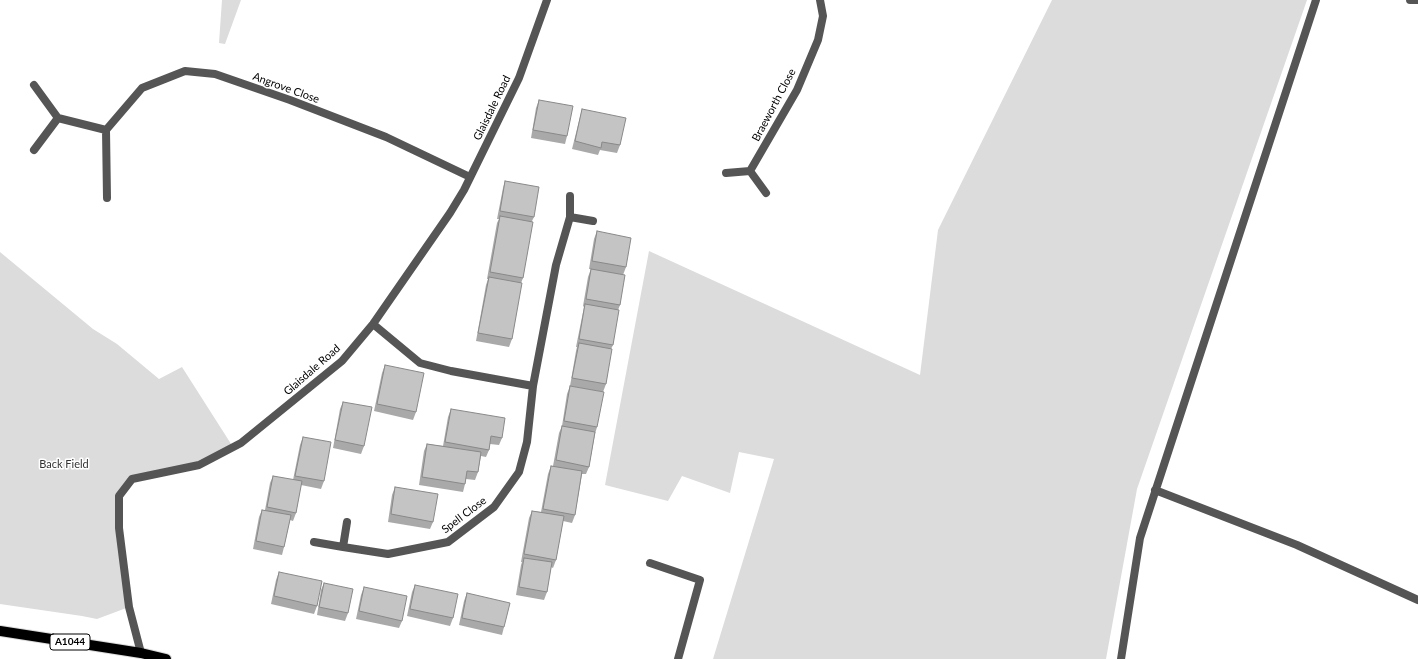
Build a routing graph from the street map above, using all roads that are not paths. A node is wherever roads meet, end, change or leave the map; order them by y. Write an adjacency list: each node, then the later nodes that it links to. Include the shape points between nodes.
1 (547, 0): 12 (street, Glaisdale Road, via 519,78)
2 (820, 0): 10 (street, Braeworth Close, via 823,16 818,40 797,90)
3 (1316, 0): 20 (street)
4 (1410, 0): 5 (street)
5 (1418, 0)
6 (34, 85): 7 (street)
7 (58, 118): 8 (street); 9 (street)
8 (106, 130): 12 (street, Angrove Close, via 142,88 185,71 215,74 386,137); 15 (street)
9 (34, 150)
10 (750, 171): 11 (street); 13 (street)
11 (726, 173)
12 (470, 177): 18 (street, Glaisdale Road, via 450,213)
13 (766, 193)
14 (570, 196): 16 (street, Spell Close)
15 (107, 198)
16 (570, 217): 17 (street); 19 (street, Spell Close, via 556,265)
17 (593, 221)
18 (374, 324): 19 (street, via 420,363); 27 (street, Glaisdale Road, via 342,361 241,443 199,465 132,479 119,496 119,528 129,608)
19 (533, 386): 23 (street, Spell Close, via 527,442 519,472 494,507 448,542 388,554)
20 (1155, 490): 25 (street, via 1297,545); 30 (street, via 1140,538)
21 (348, 522): 23 (street)
22 (314, 542): 23 (street, Spell Close)
23 (343, 547)
24 (650, 563): 29 (street, via 700,580)
25 (1418, 600)
26 (0, 631): 27 (main road, A1044)
27 (141, 653): 28 (main road, A1044)
28 (166, 659)
29 (678, 659)
30 (1121, 659)

